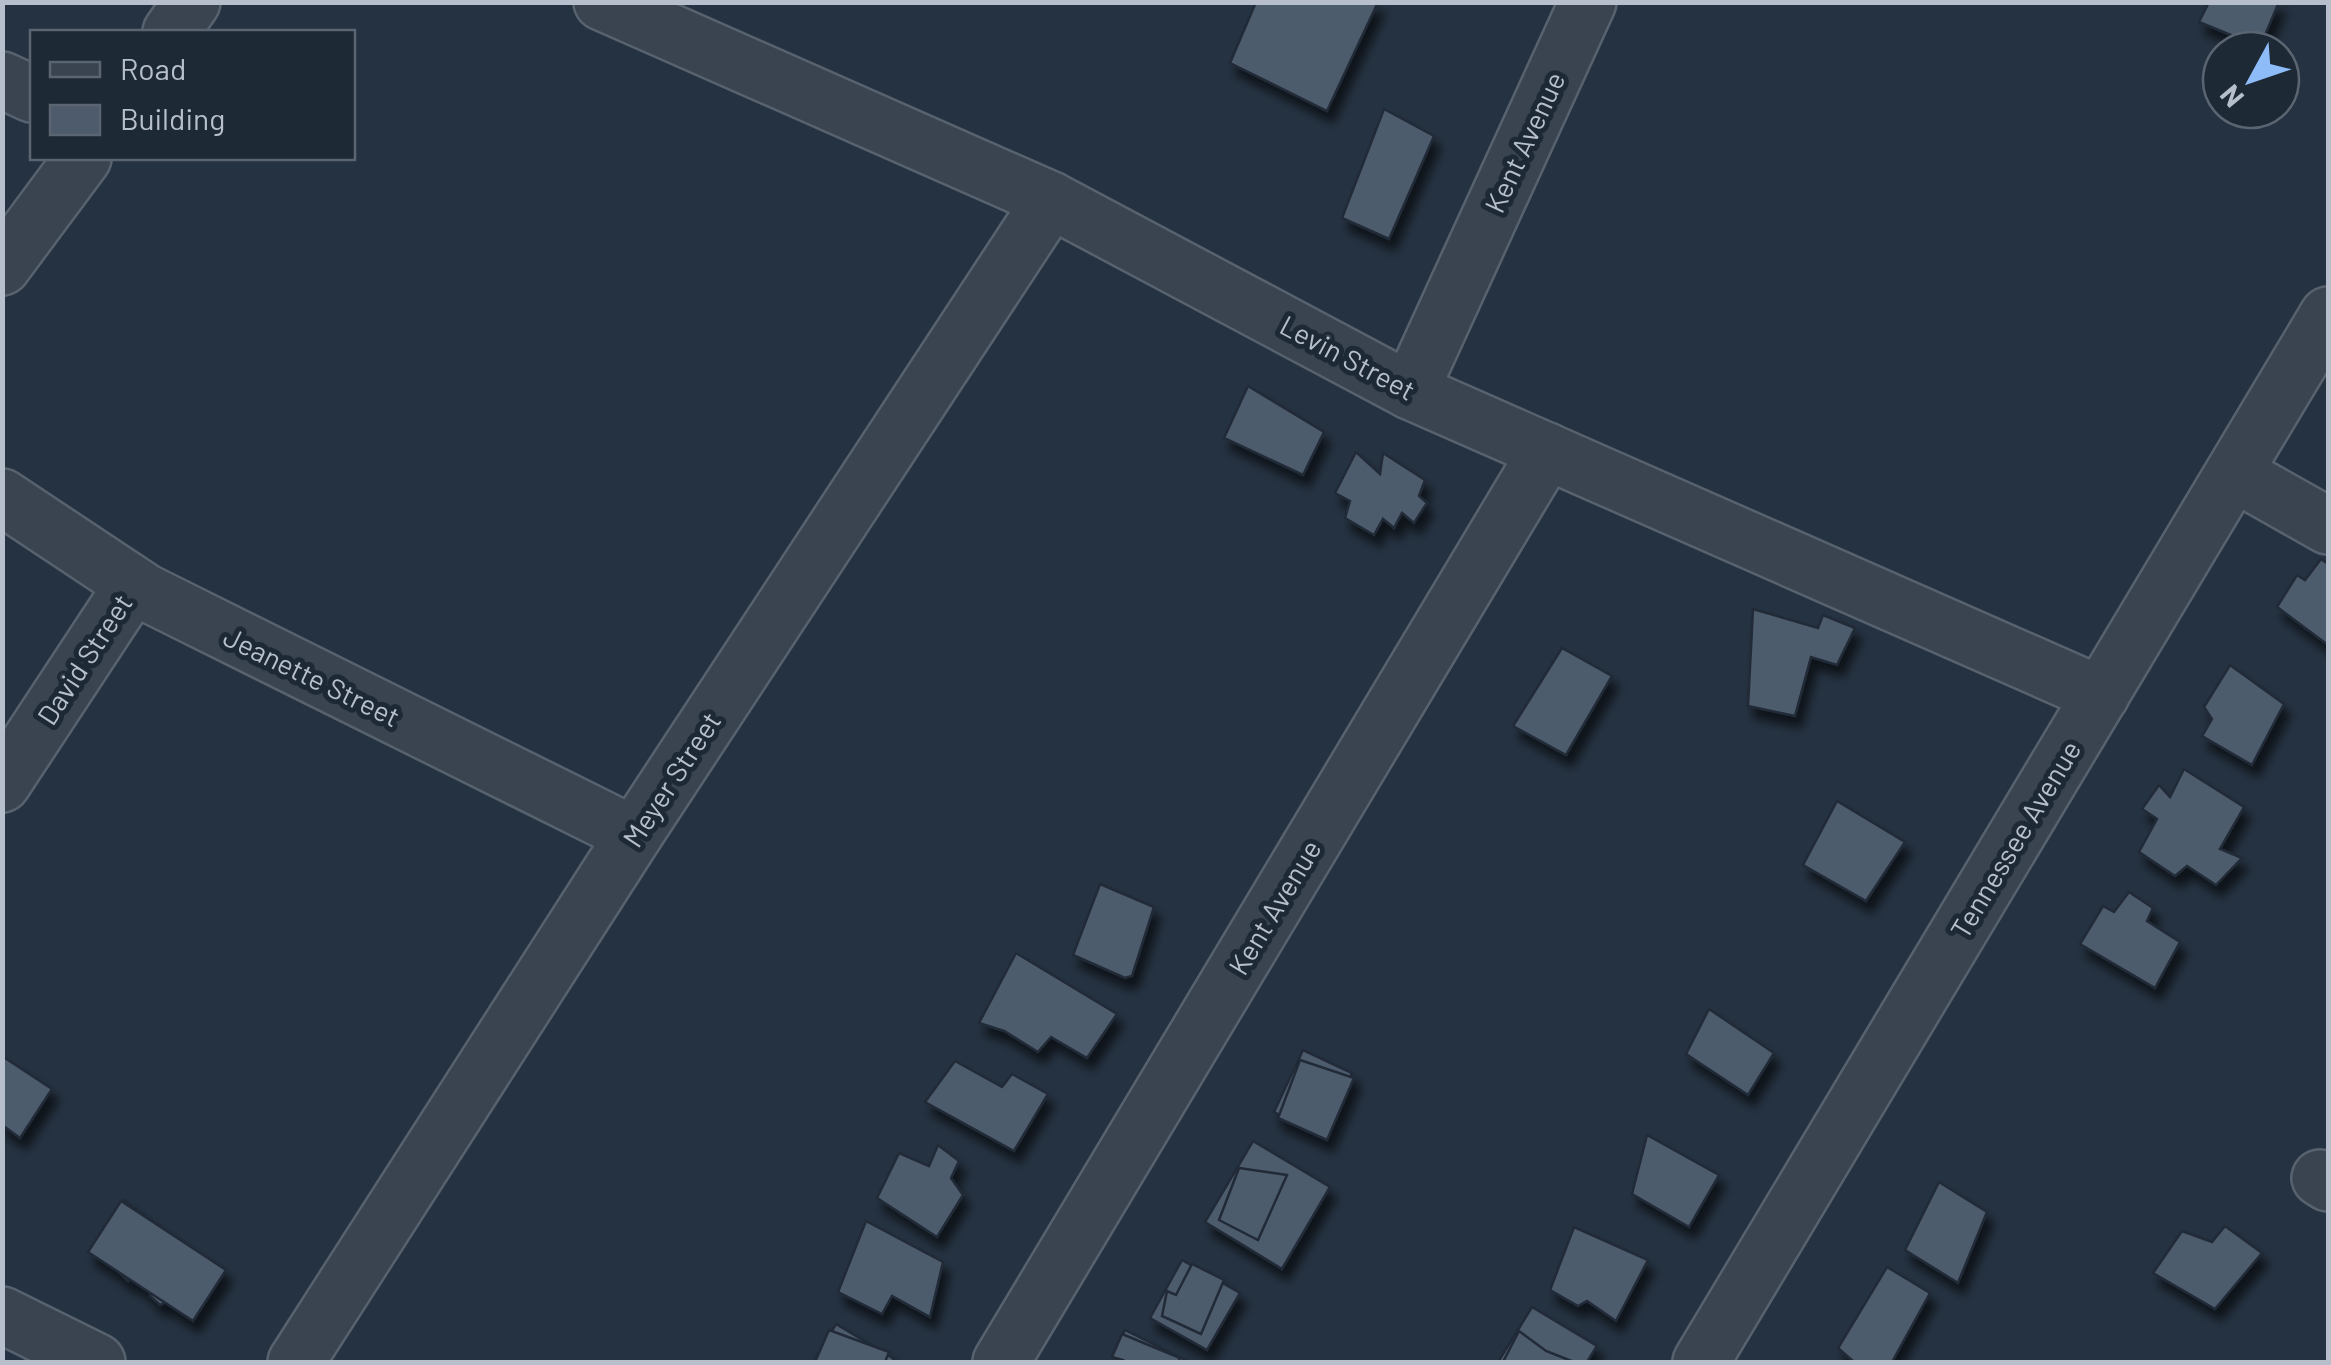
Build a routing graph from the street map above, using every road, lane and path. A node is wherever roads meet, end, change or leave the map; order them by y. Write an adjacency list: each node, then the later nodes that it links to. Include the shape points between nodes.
1 (192, 2): 4 (street)
2 (602, 2): 8 (street, Levin Street)
3 (1588, 2): 11 (street, Kent Avenue)
4 (172, 30)
5 (2, 80): 6 (street)
6 (30, 93)
7 (81, 160): 9 (street)
8 (1051, 200): 11 (street, Levin Street); 19 (street, Meyer Street)
9 (2, 266)
10 (2328, 315): 13 (street, Tennessee Avenue)
11 (1410, 391): 12 (street, Levin Street)
12 (1547, 451): 17 (street, Levin Street); 23 (street, Kent Avenue)
13 (2234, 472): 15 (street); 17 (street, Tennessee Avenue)
14 (2, 497): 16 (street, Jeanette Street)
15 (2328, 526)
16 (134, 584): 18 (street, David Street); 19 (street, Jeanette Street)
17 (2100, 695): 24 (street, Tennessee Avenue)
18 (2, 784)
19 (634, 836): 22 (street, Meyer Street)
20 (2, 1315): 21 (street)
21 (97, 1362)
22 (296, 1362)
23 (1000, 1362)
24 (1701, 1362)

